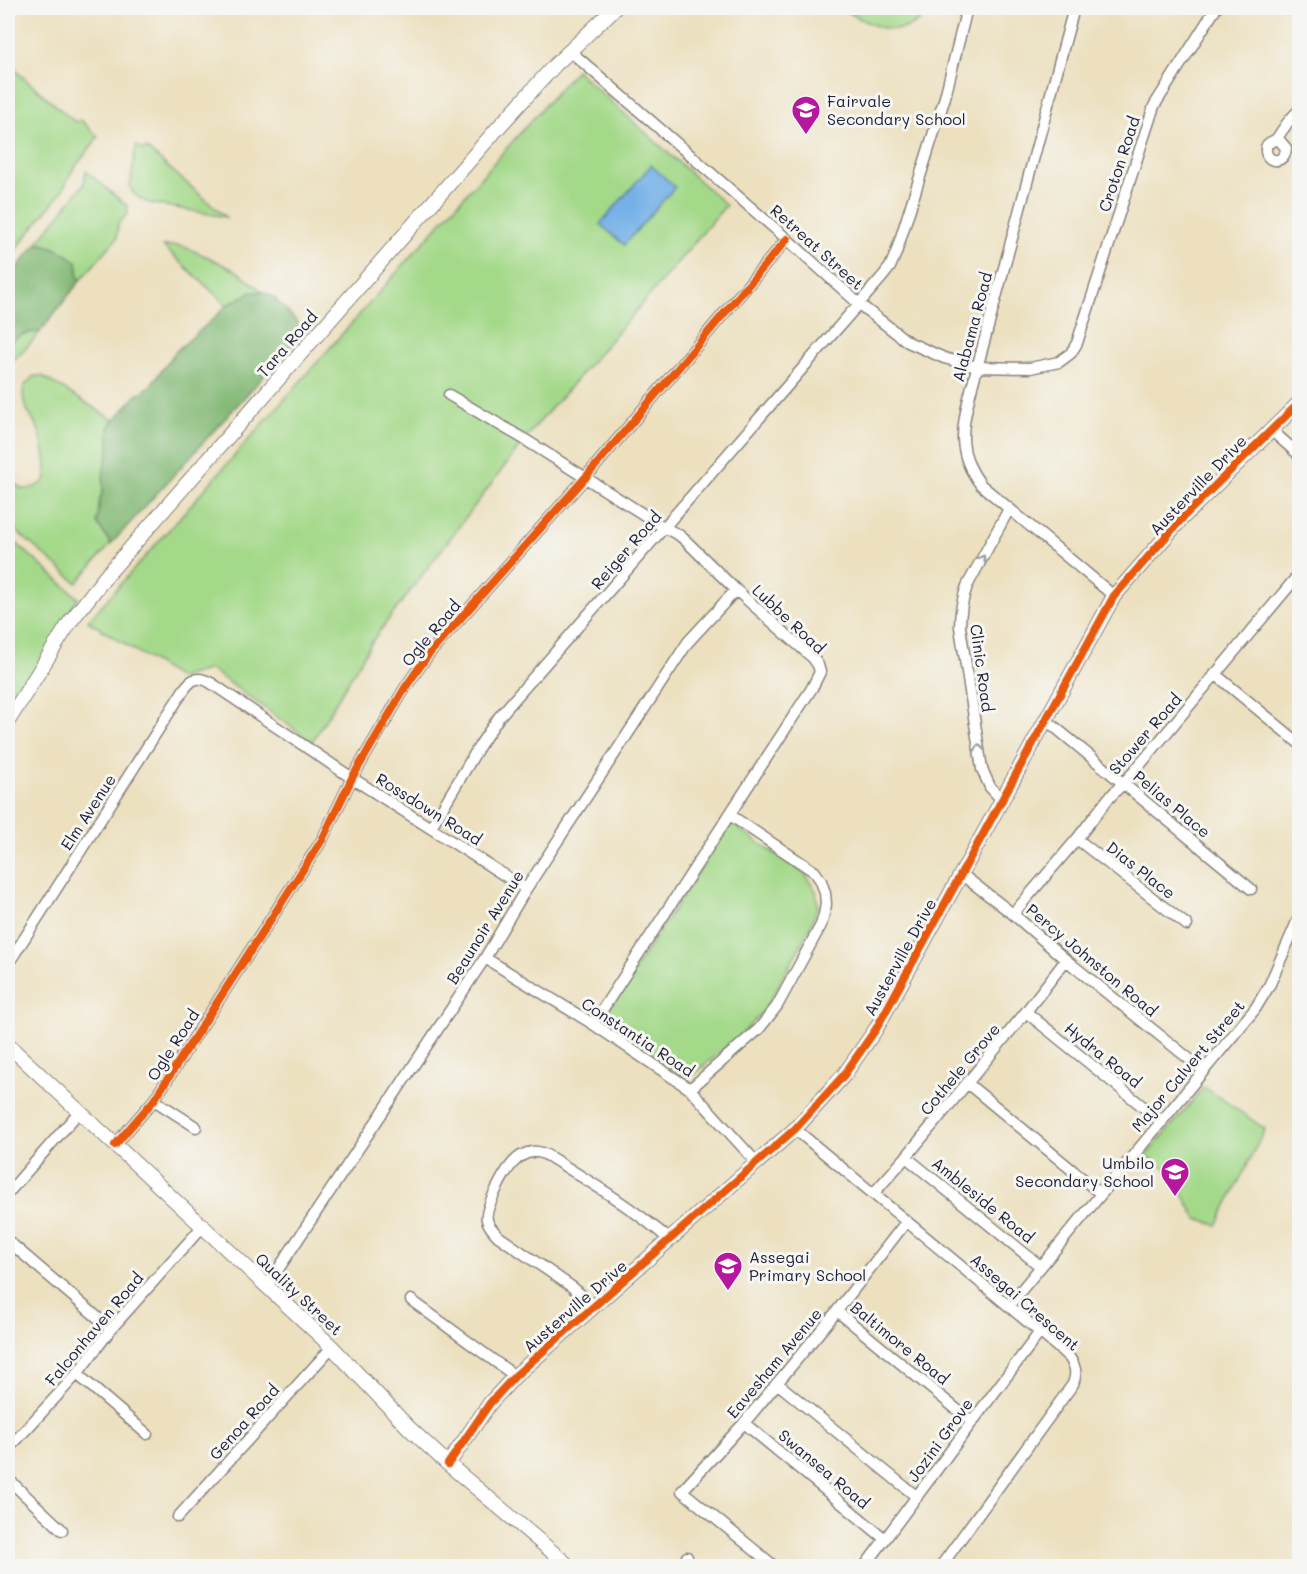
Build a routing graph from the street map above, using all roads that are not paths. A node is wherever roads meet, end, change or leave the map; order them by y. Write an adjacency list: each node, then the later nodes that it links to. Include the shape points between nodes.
1 (615, 8): 5 (street, Tara Road)
2 (967, 8): 9 (street, Reiger Road, via 945,97 896,253 890,267)
3 (1074, 8): 11 (street, Alabama Road)
4 (1216, 8): 10 (street, Croton Road, via 1154,106)
5 (570, 51): 8 (street, Retreat Street); 25 (street, Tara Road, via 497,129 83,603)
6 (1299, 109): 7 (street)
7 (1276, 140)
8 (787, 239): 9 (street, Retreat Street); 16 (street, Ogle Road)
9 (859, 304): 11 (street, Retreat Street, via 908,342); 18 (street, Reiger Road)
10 (1077, 343): 11 (street, Retreat Street, via 1059,362 1046,366)
11 (977, 367): 17 (street, Alabama Road, via 964,418 964,454 981,485)
12 (449, 395): 16 (street, Lubbe Road)
13 (1299, 402): 14 (street, Austerville Drive)
14 (1271, 430): 15 (street); 21 (street, Austerville Drive, via 1184,516)
15 (1299, 458)
16 (586, 477): 18 (street, Lubbe Road); 27 (street, Ogle Road, via 428,655)
17 (1009, 508): 21 (street, Alabama Road); 29 (street, Clinic Road, one-way to 17, via 990,787 982,769 960,613 968,586)
18 (665, 528): 20 (street, Lubbe Road, via 686,541); 31 (street, Reiger Road, via 499,717)
19 (1299, 573): 22 (street, Stower Road)
20 (736, 590): 30 (street, Lubbe Road, via 813,658 820,672); 35 (street, Beaunoir Avenue, via 688,642)
21 (1114, 597): 24 (street, Austerville Drive)
22 (1215, 674): 26 (street); 28 (street, Stower Road)
23 (195, 679): 27 (street, Rossdown Road, via 211,683); 41 (street, Elm Avenue, via 183,691)
24 (1045, 719): 28 (street, Pelias Place); 29 (street, Austerville Drive)
25 (8, 721)
26 (1299, 744)
27 (352, 778): 31 (street, Rossdown Road); 48 (street, Ogle Road, via 322,840)
28 (1123, 783): 32 (street, Stower Road); 34 (street, Pelias Place)
29 (1002, 800): 33 (street, Austerville Drive)
30 (730, 815): 43 (street, Lubbe Road); 47 (street, via 815,872 826,904 821,925 769,1017)
31 (431, 827): 35 (street, Rossdown Road)
32 (1077, 839): 36 (street, Stower Road); 38 (street, Dias Place)
33 (961, 874): 36 (street, Percy Johnston Road); 52 (street, Austerville Drive, via 874,1032 844,1075)
34 (1251, 889)
35 (526, 890): 39 (street, Beaunoir Avenue)
36 (1013, 914): 40 (street, Percy Johnston Road)
37 (1299, 915): 45 (street, Major Calvert Street, via 1262,999)
38 (1187, 926)
39 (485, 958): 43 (street, Constantia Road); 64 (street, Beaunoir Avenue)
40 (1066, 960): 42 (street, Cothele Grove); 45 (street, Percy Johnston Road)
41 (8, 963)
42 (1026, 1012): 46 (street, Cothele Grove); 50 (street, Hydra Road)
43 (593, 1024): 47 (street, Constantia Road)
44 (8, 1046): 49 (street, Quality Street)
45 (1203, 1070): 50 (street, Major Calvert Street)
46 (967, 1083): 54 (street, Cothele Grove); 58 (street)
47 (690, 1089): 55 (street, Constantia Road)
48 (154, 1100): 51 (street); 53 (street, Ogle Road)
49 (79, 1112): 53 (street, Quality Street); 56 (street)
50 (1161, 1122): 58 (street, Major Calvert Street)
51 (196, 1127)
52 (795, 1129): 55 (street, Austerville Drive); 57 (street, Assegai Crescent)
53 (115, 1145): 60 (street, Quality Street)
54 (906, 1157): 57 (street, Cothele Grove); 63 (street, Ambleside Road)
55 (757, 1163): 61 (street, Austerville Drive)
56 (8, 1193)
57 (873, 1194): 59 (street, Assegai Crescent)
58 (1101, 1194): 63 (street, Major Calvert Street)
59 (906, 1222): 66 (street, Assegai Crescent); 68 (street, Eavesham Avenue)
60 (202, 1227): 64 (street, Quality Street); 69 (street, Falconhaven Road)
61 (670, 1240): 67 (street, Austerville Drive); 67 (street, via 550,1157 532,1152 517,1159 489,1204 488,1222 498,1236)
62 (8, 1241): 69 (street)
63 (1040, 1266): 66 (street, Major Calvert Street)
64 (267, 1286): 71 (street, Quality Street)
65 (411, 1300): 73 (street)
66 (1009, 1305): 70 (street, Assegai Crescent)
67 (594, 1306): 73 (street, Austerville Drive)
68 (837, 1311): 74 (street, Eavesham Avenue); 75 (street, Baltimore Road)
69 (111, 1329): 72 (street, Falconhaven Road)
70 (1040, 1332): 75 (street, Jozini Grove); 88 (street, Assegai Crescent, via 1075,1367 1073,1384)
71 (332, 1347): 79 (street, Quality Street); 82 (street, Genoa Road)
72 (77, 1374): 77 (street); 78 (street, Falconhaven Road)
73 (515, 1376): 79 (street, Austerville Drive, via 490,1403)
74 (777, 1383): 76 (street, Eavesham Avenue); 81 (street)
75 (972, 1422): 81 (street, Jozini Grove)
76 (744, 1423): 84 (street, Swansea Road); 86 (street, Eavesham Avenue, via 682,1491)
77 (147, 1434)
78 (8, 1449)
79 (448, 1464): 85 (street, Quality Street)
80 (8, 1479): 83 (street)
81 (916, 1497): 84 (street, Jozini Grove)
82 (178, 1517)
83 (62, 1530)
84 (885, 1539): 87 (street, Jozini Grove)
85 (569, 1566)
86 (774, 1566)
87 (865, 1566)
88 (941, 1566)

